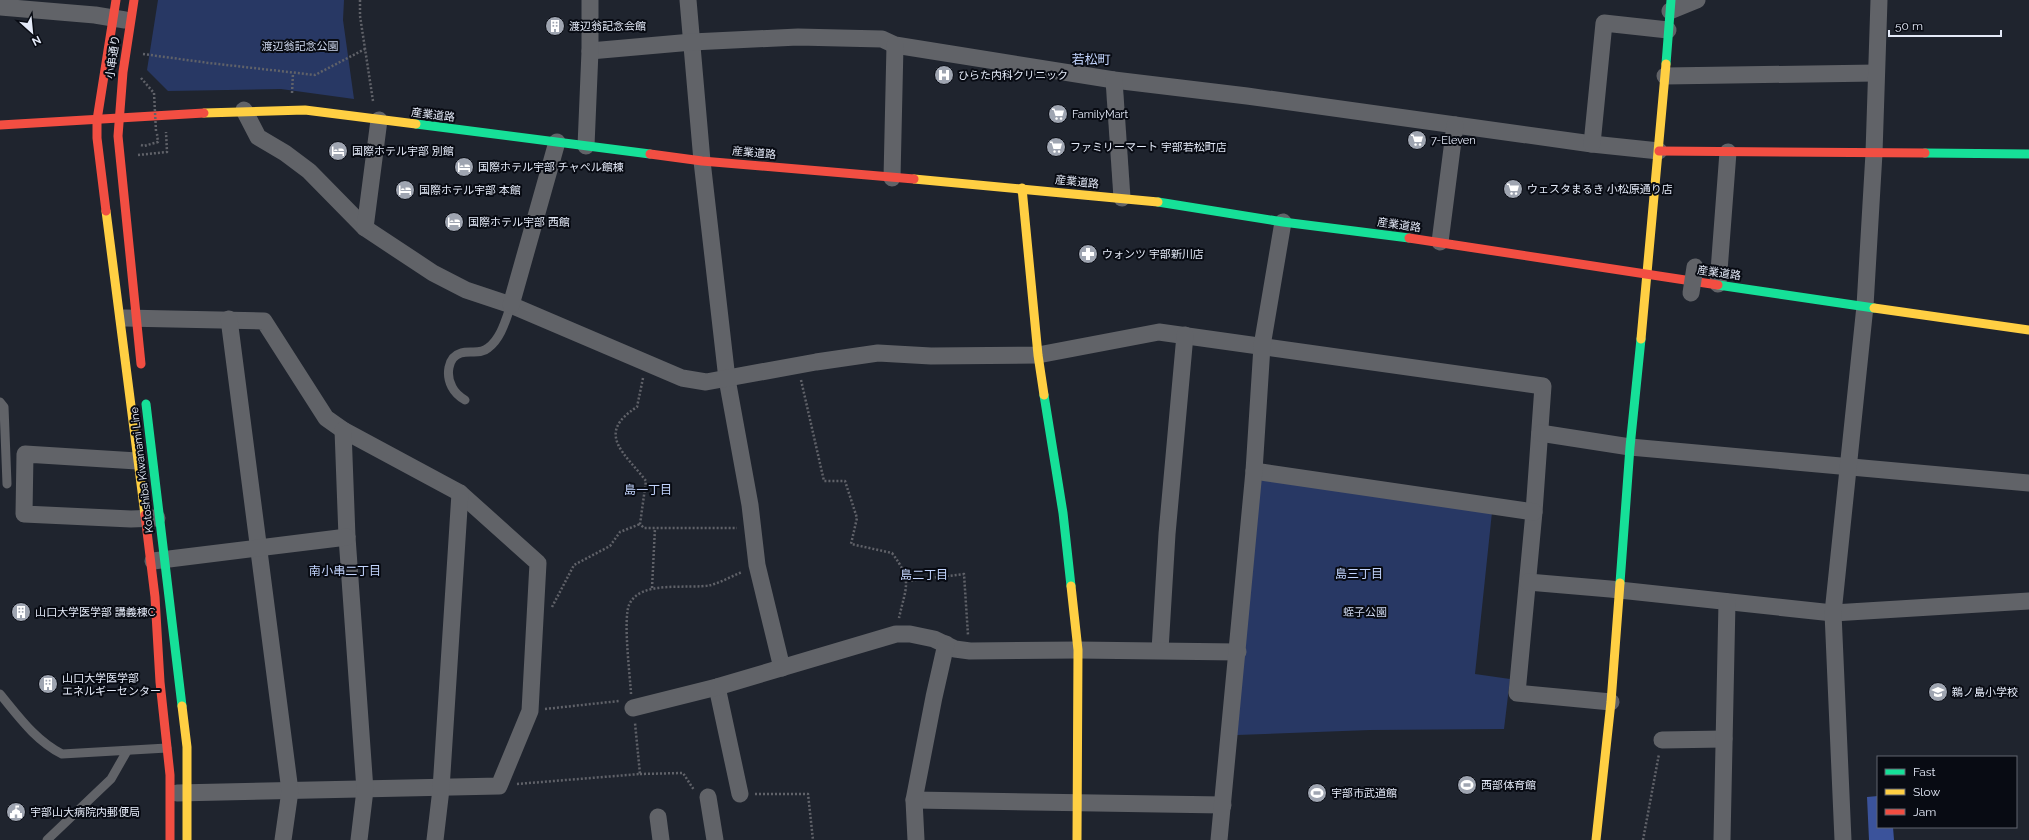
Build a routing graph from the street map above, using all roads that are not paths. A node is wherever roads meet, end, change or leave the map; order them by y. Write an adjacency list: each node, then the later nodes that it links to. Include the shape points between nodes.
1 (116, 0): 9 (street, Kotoshiba Kiwanami Line)
2 (134, 0): 10 (street, 小串通り)
3 (590, 0): 14 (street)
4 (688, 0): 12 (street)
5 (1697, 0): 7 (street)
6 (1879, 0): 15 (street)
7 (1670, 5): 11 (street)
8 (0, 7): 9 (street, via 95,14)
9 (113, 18): 10 (street); 21 (street, Kotoshiba Kiwanami Line)
10 (131, 20): 20 (street, 小串通り)
11 (1668, 30): 16 (street); 25 (street, via 1604,23)
12 (692, 42): 13 (street, via 813,37 882,38); 14 (street); 31 (street)
13 (895, 45): 17 (street); 32 (street)
14 (590, 51): 26 (street)
15 (1876, 73): 16 (street); 29 (street)
16 (1665, 76): 27 (street)
17 (1114, 80): 23 (street); 34 (street)
18 (244, 110): 19 (street, 産業道路); 20 (street, 産業道路); 36 (street, via 258,137 309,171)
19 (376, 113): 24 (street, 産業道路); 36 (street)
20 (118, 118): 21 (street); 44 (street, Kotoshiba Kiwanami Line)
21 (97, 120): 22 (street); 44 (street, Kotoshiba Kiwanami Line, via 98,156)
22 (0, 125)
23 (1455, 125): 25 (street); 37 (street)
24 (557, 142): 26 (street, 産業道路); 42 (street)
25 (1592, 144): 27 (street)
26 (586, 146): 31 (street, 産業道路)
27 (1658, 151): 28 (street); 39 (street, via 1648,245)
28 (1728, 152): 29 (street); 40 (street)
29 (1874, 153): 30 (street); 43 (street)
30 (2029, 154)
31 (702, 161): 32 (street, 産業道路); 51 (street)
32 (892, 178): 33 (street, 産業道路)
33 (1022, 188): 34 (street, 産業道路); 49 (street)
34 (1122, 198): 35 (street, 産業道路)
35 (1283, 222): 37 (street, 産業道路); 48 (street)
36 (365, 228): 42 (street, via 457,286)
37 (1440, 242): 39 (street, 産業道路)
38 (1695, 267): 41 (street, bridge)
39 (1648, 275): 40 (street, 産業道路); 58 (street)
40 (1718, 284): 43 (street, 産業道路)
41 (1691, 293)
42 (511, 305): 51 (street, via 682,378 706,382); 53 (lane, via 500,333 489,348 482,352 460,353 450,364 449,380)
43 (1865, 306): 46 (street, 産業道路); 60 (street)
44 (128, 318): 45 (street); 50 (street, Kotoshiba Kiwanami Line); 59 (street, Kotoshiba Kiwanami Line)
45 (229, 319): 56 (street, via 264,321 326,418); 68 (street)
46 (2029, 330)
47 (1185, 335): 48 (street); 49 (street, via 1159,332); 77 (street, via 1167,534)
48 (1262, 346): 57 (street, via 1543,386); 61 (street)
49 (1038, 355): 51 (street, via 931,356 878,353); 76 (street, via 1063,513)
50 (142, 374)
51 (727, 379): 79 (street, via 754,528 757,565)
52 (145, 397): 66 (street, Kotoshiba Kiwanami Line)
53 (465, 400)
54 (0, 402): 55 (lane, via 4,407)
55 (2, 428): 63 (lane)
56 (343, 430): 64 (street); 67 (street)
57 (1540, 433): 58 (street); 65 (street)
58 (1630, 447): 60 (street); 71 (street)
59 (137, 461): 66 (street, Kotoshiba Kiwanami Line); 66 (street, via 25,454 24,514)
60 (1850, 467): 62 (street); 74 (street)
61 (1254, 471): 65 (street); 78 (street)
62 (2029, 483)
63 (7, 484)
64 (460, 493): 88 (street); 88 (street, via 538,563 530,711 499,786)
65 (1534, 512): 70 (street)
66 (152, 518): 69 (street, Kotoshiba Kiwanami Line); 69 (street, Kotoshiba Kiwanami Line)
67 (347, 537): 68 (street); 89 (street)
68 (258, 548): 69 (street); 90 (street)
69 (157, 561): 86 (street, Kotoshiba Kiwanami Line); 86 (street, Kotoshiba Kiwanami Line, via 155,597 160,682)
70 (1528, 582): 71 (street); 82 (street, via 1517,693)
71 (1620, 590): 73 (street); 82 (street)
72 (2029, 601): 74 (street)
73 (1727, 602): 74 (street); 84 (street)
74 (1833, 613): 112 (street)
75 (946, 644): 76 (street, via 954,649 970,651); 79 (street, via 934,639 896,634); 95 (street)
76 (1078, 650): 77 (street); 96 (street)
77 (1160, 650): 78 (street)
78 (1238, 652): 97 (street)
79 (782, 668): 80 (street)
80 (717, 687): 83 (street); 93 (street)
81 (0, 694): 87 (lane, via 36,737 62,754)
82 (1611, 702): 110 (street)
83 (632, 704)
84 (1724, 739): 85 (street); 111 (street)
85 (1662, 740)
86 (177, 748): 87 (lane); 91 (street, Kotoshiba Kiwanami Line); 92 (street, Kotoshiba Kiwanami Line)
87 (127, 751): 99 (lane, via 111,779)
88 (441, 789): 89 (street); 104 (street)
89 (365, 790): 90 (street); 103 (street)
90 (290, 791): 92 (street); 102 (street)
91 (171, 793): 92 (street); 100 (street, Kotoshiba Kiwanami Line)
92 (188, 793): 101 (street, Kotoshiba Kiwanami Line)
93 (740, 794)
94 (708, 797): 106 (street)
95 (914, 800): 96 (street); 107 (street)
96 (1077, 802): 97 (street); 108 (street)
97 (1223, 804): 109 (street)
98 (658, 817): 105 (street)
99 (47, 840)
100 (170, 840)
101 (187, 840)
102 (283, 840)
103 (359, 840)
104 (435, 840)
105 (661, 840)
106 (715, 840)
107 (916, 840)
108 (1077, 840)
109 (1219, 840)
110 (1596, 840)
111 (1722, 840)
112 (1843, 840)

